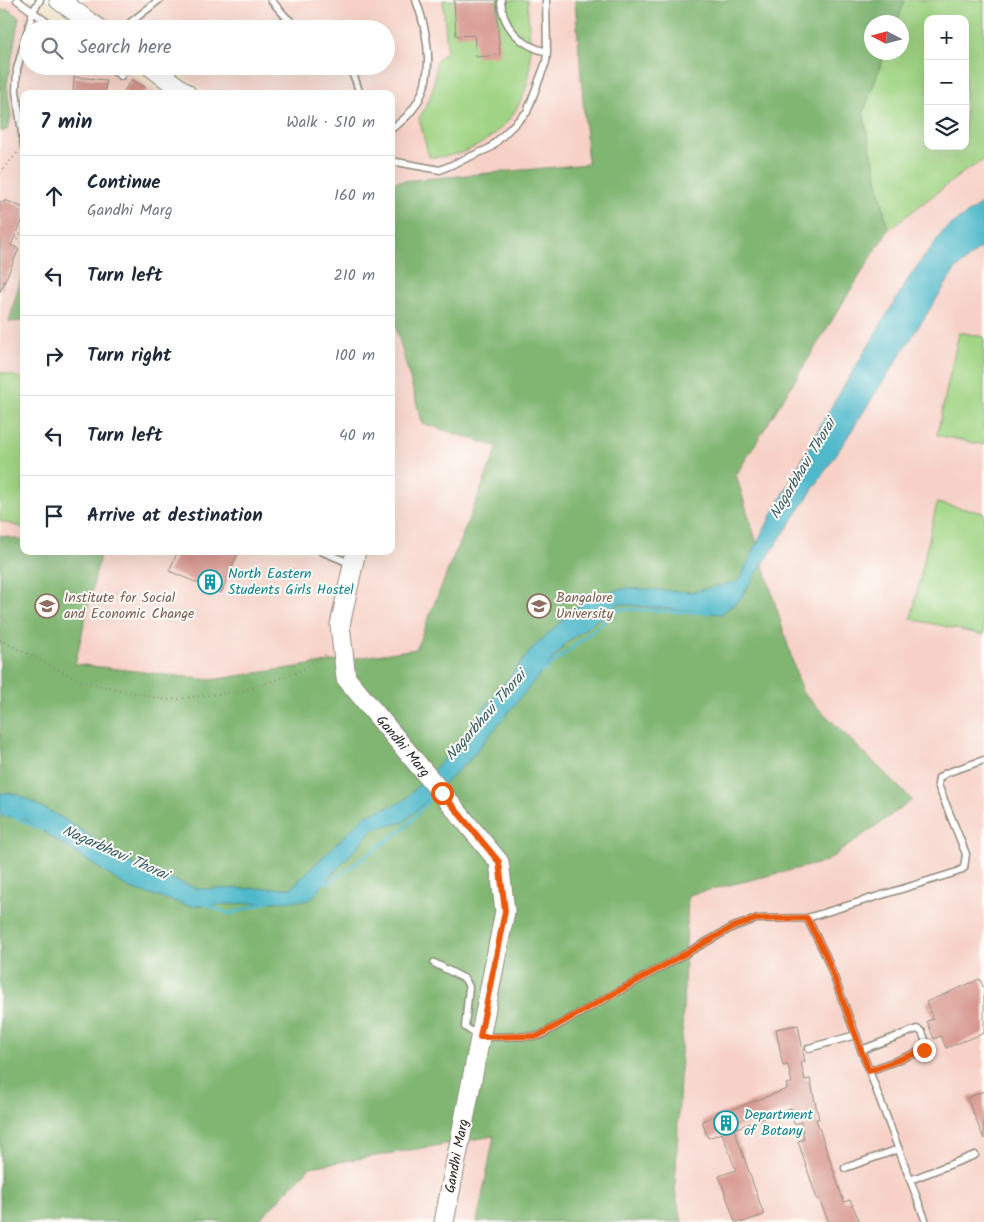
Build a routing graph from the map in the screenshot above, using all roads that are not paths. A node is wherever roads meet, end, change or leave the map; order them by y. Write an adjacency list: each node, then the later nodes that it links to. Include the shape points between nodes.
1 (17, 0): 9 (lane)
2 (40, 0): 9 (lane)
3 (59, 0): 12 (main road)
4 (159, 0): 13 (lane)
5 (271, 0): 14 (lane)
6 (416, 0): 22 (lane, via 426,40 428,78 416,106)
7 (501, 0): 15 (lane, via 506,21 516,36 530,46)
8 (546, 0): 15 (lane)
9 (33, 11): 10 (lane); 11 (lane)
10 (31, 20)
11 (44, 20)
12 (87, 20)
13 (133, 20)
14 (290, 20)
15 (548, 52): 23 (lane, via 527,112 490,148 440,170)
16 (20, 58): 21 (lane, via 16,91)
17 (162, 75): 19 (main road)
18 (353, 75): 20 (lane)
19 (182, 90)
20 (359, 90)
21 (20, 123)
22 (395, 126)
23 (395, 162)
24 (340, 555): 25 (lane)
25 (355, 558): 30 (main road, Gandhi Marg, via 340,625 346,678 499,862 505,911)
26 (984, 760): 27 (lane, via 938,778 966,854 964,868)
27 (807, 918): 29 (lane, via 826,956); 30 (lane, via 756,919 733,927 538,1036)
28 (434, 963): 30 (lane, via 465,979 469,987 465,1027)
29 (856, 1035): 31 (lane); 32 (lane)
30 (480, 1037): 38 (main road, Gandhi Marg)
31 (810, 1048)
32 (861, 1050): 33 (lane); 33 (lane, via 917,1029 922,1032 927,1045 924,1050)
33 (869, 1071): 34 (lane)
34 (899, 1149): 36 (lane); 37 (lane)
35 (975, 1155): 37 (lane)
36 (846, 1168)
37 (910, 1180): 39 (lane)
38 (444, 1222)
39 (926, 1222)

